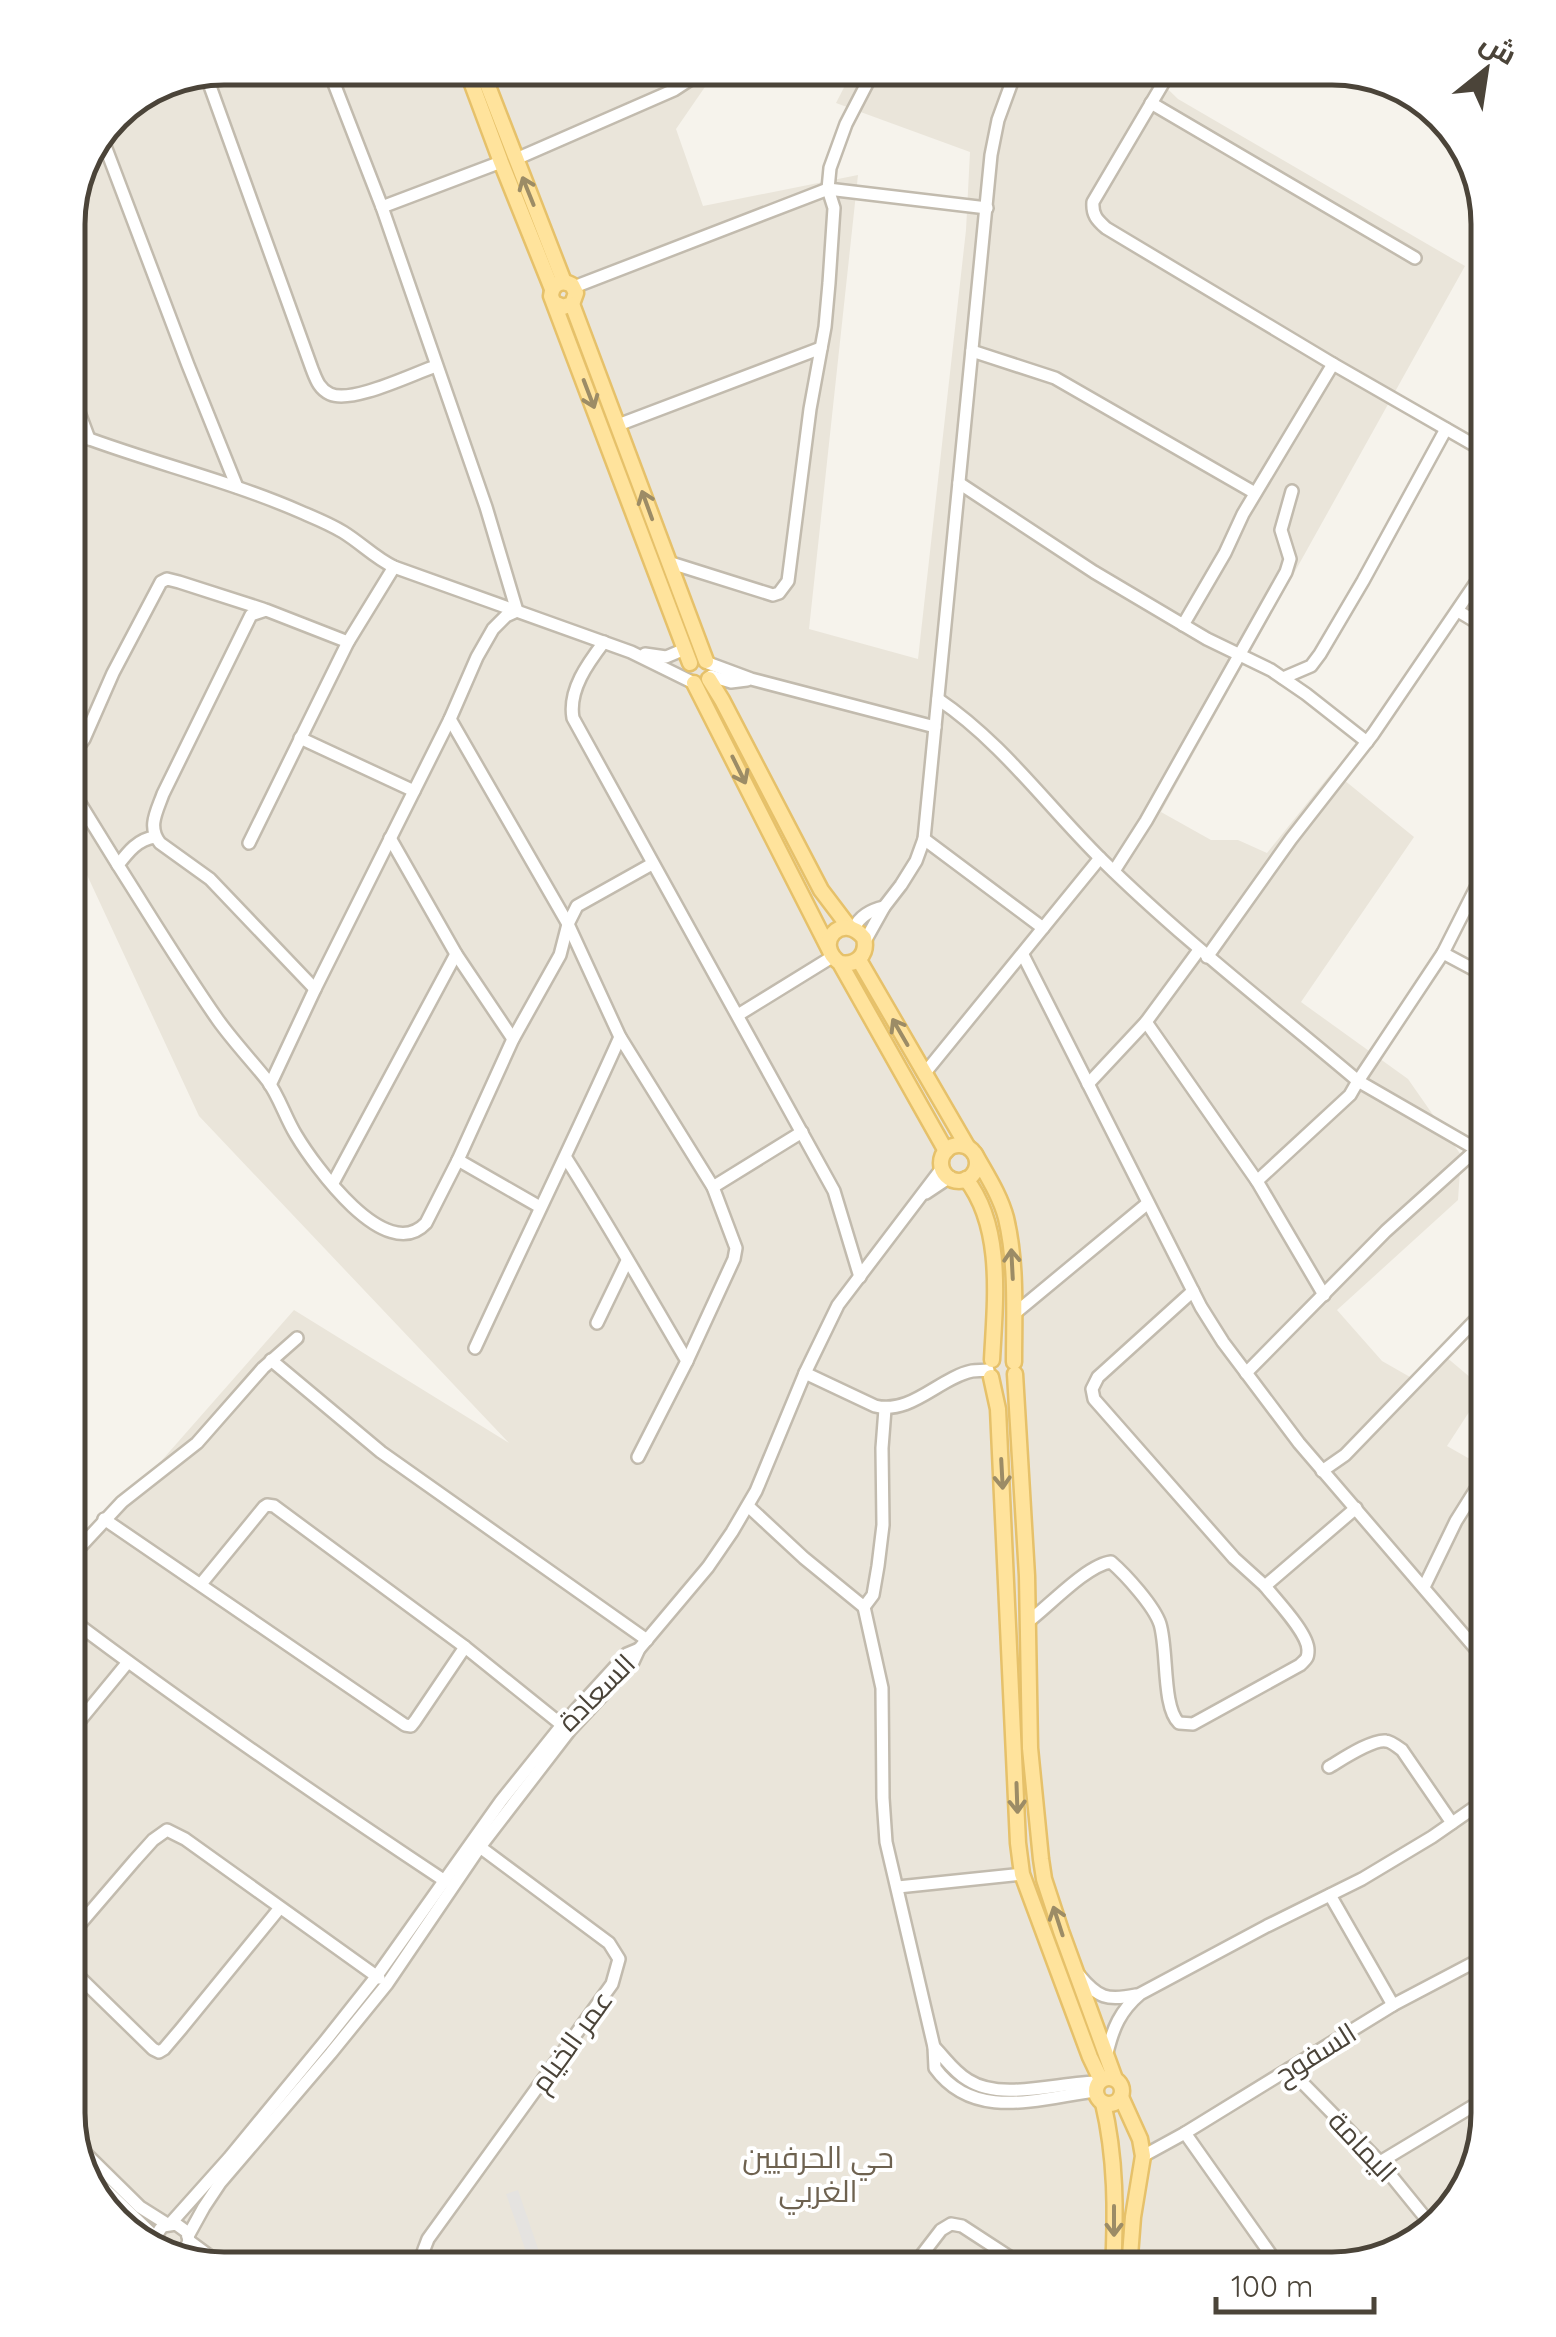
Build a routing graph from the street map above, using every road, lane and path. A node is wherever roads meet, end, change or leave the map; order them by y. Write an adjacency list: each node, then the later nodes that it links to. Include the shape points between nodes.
1 (335, 85): 13 (street)
2 (474, 85): 11 (main road)
3 (487, 85): 11 (main road)
4 (682, 85): 11 (street)
5 (866, 85): 12 (street, via 846,124)
6 (1011, 85): 14 (street, via 995,133)
7 (1162, 85): 9 (street)
8 (210, 87): 20 (street, via 321,388 352,396)
9 (1150, 104): 15 (street); 19 (street, via 1094,202 1096,219)
10 (107, 150): 28 (street)
11 (508, 161): 13 (street); 16 (main road)
12 (828, 188): 14 (street); 16 (street); 17 (street, via 834,208)
13 (382, 207): 20 (street)
14 (987, 208): 18 (street)
15 (1415, 258)
16 (561, 290): 21 (main road); 43 (main road, one-way to 43)
17 (821, 348): 21 (street); 31 (street, via 785,587 762,594)
18 (972, 351): 27 (street); 30 (street, via 1056,378)
19 (1332, 364): 22 (street); 30 (street)
20 (436, 366): 35 (street)
21 (618, 425): 31 (main road, one-way to 21)
22 (1446, 429): 26 (street); 45 (street, via 1320,654)
23 (85, 431): 25 (street)
24 (85, 438): 25 (street)
25 (88, 439): 28 (street)
26 (1471, 443)
27 (959, 483): 38 (street); 46 (street)
28 (237, 487): 32 (street, via 339,530)
29 (1292, 491): 42 (street, via 1281,530 1290,558 1286,572)
30 (1255, 494): 38 (street)
31 (668, 562): 44 (main road)
32 (394, 567): 35 (street); 39 (street)
33 (1471, 590): 36 (street)
34 (266, 610): 39 (street); 49 (street, via 161,582); 54 (street, via 251,615 204,708 163,794 153,821)
35 (517, 610): 40 (street); 47 (street, via 493,629)
36 (1458, 610): 37 (street); 51 (street)
37 (1471, 619)
38 (1183, 624): 42 (street)
39 (348, 642): 50 (street)
40 (604, 642): 41 (street); 59 (street, via 575,692 573,718)
41 (631, 652): 43 (street); 44 (street)
42 (1239, 654): 45 (street); 61 (street)
43 (688, 656): 44 (main road, via 686,671)
44 (703, 674): 48 (street, via 730,682 751,679); 65 (main road, via 821,890); 72 (main road, one-way to 72)
45 (1284, 678): 51 (street)
46 (938, 699): 48 (street); 58 (street, via 987,738)
47 (450, 718): 52 (street); 64 (street)
48 (935, 727): 56 (street)
49 (85, 737)
50 (300, 738): 52 (street); 57 (street)
51 (1367, 742): 70 (street)
52 (414, 791): 55 (street)
53 (85, 812): 60 (street)
54 (156, 837): 60 (street, via 132,848); 75 (street, via 210,879)
55 (390, 838): 69 (street); 75 (street)
56 (924, 839): 63 (street); 66 (street)
57 (248, 843)
58 (1100, 858): 61 (street); 66 (street)
59 (652, 864): 64 (street, via 576,906); 76 (street)
60 (118, 865): 83 (street, via 221,1024)
61 (1114, 871): 70 (street)
62 (1471, 898): 68 (street)
63 (884, 907): 65 (street); 67 (street)
64 (568, 924): 78 (street); 79 (street, via 560,955)
65 (852, 928): 67 (main road); 72 (main road, via 833,933 828,943)
66 (1043, 928): 71 (street)
67 (865, 941): 73 (main road)
68 (1443, 953): 74 (street); 81 (street)
69 (456, 954): 79 (street); 94 (street)
70 (1203, 954): 77 (street); 81 (street)
71 (1022, 955): 80 (street); 82 (street)
72 (834, 956): 73 (main road); 76 (street); 87 (main road)
73 (858, 960): 80 (main road, one-way to 73)
74 (1471, 968)
75 (315, 989): 83 (street)
76 (738, 1014): 84 (street)
77 (1146, 1022): 82 (street); 93 (street)
78 (620, 1037): 88 (street); 95 (street)
79 (513, 1039): 89 (street)
80 (924, 1074): 86 (main road)
81 (1358, 1081): 85 (street); 93 (street)
82 (1088, 1084): 96 (street)
83 (270, 1085): 94 (street, via 295,1134)
84 (802, 1132): 95 (street); 99 (street, via 834,1191)
85 (1471, 1146)
86 (971, 1150): 87 (main road, via 956,1145); 92 (main road, via 977,1166); 102 (main road, one-way to 86, via 1005,1215)
87 (946, 1151): 91 (main road)
88 (566, 1158): 97 (street); 98 (street)
89 (458, 1160): 94 (street, via 426,1223 407,1234 373,1222); 97 (street)
90 (1471, 1162): 101 (street, via 1411,1207)
91 (946, 1172): 92 (main road); 99 (street)
92 (966, 1179): 110 (main road, via 988,1225)
93 (1257, 1181): 101 (street)
94 (333, 1184)
95 (713, 1187): 108 (street, via 736,1248)
96 (1148, 1203): 100 (street); 102 (street)
97 (540, 1207): 106 (street)
98 (628, 1262): 103 (street); 108 (street)
99 (860, 1277): 111 (street, via 838,1304)
100 (1193, 1291): 112 (street); 122 (street, via 1098,1377 1094,1399)
101 (1324, 1295): 112 (street)
102 (1014, 1314): 109 (main road)
103 (597, 1324)
104 (1471, 1325): 115 (street)
105 (297, 1338): 107 (street)
106 (475, 1348)
107 (272, 1360): 119 (street, via 197,1442); 128 (street, via 381,1452)
108 (688, 1361): 114 (street)
109 (1014, 1368): 110 (main road, via 1003,1356); 110 (main road, via 1002,1383); 125 (main road)
110 (990, 1369): 113 (street); 137 (main road, one-way to 137, via 998,1409)
111 (806, 1372): 113 (street); 117 (street)
112 (1246, 1373): 115 (street)
113 (885, 1409): 124 (street, via 881,1539 873,1595)
114 (638, 1456)
115 (1322, 1471): 118 (street)
116 (1471, 1498): 123 (street)
117 (748, 1506): 124 (street); 128 (street, via 708,1567)
118 (1356, 1508): 122 (street); 123 (street)
119 (104, 1519): 120 (street); 121 (street)
120 (85, 1541)
121 (201, 1584): 129 (street, via 267,1505); 129 (street, via 410,1726)
122 (1266, 1586): 125 (street, via 1306,1641 1306,1659 1194,1724 1179,1723 1171,1713 1155,1614 1111,1562)
123 (1424, 1587): 127 (street)
124 (864, 1607): 139 (street, via 882,1688 884,1819)
125 (1029, 1622): 144 (main road, one-way to 125, via 1041,1859 1030,1748)
126 (85, 1629): 130 (street)
127 (1471, 1641)
128 (643, 1644): 132 (street, السعادة); 136 (street, السعادة)
129 (465, 1647): 132 (street)
130 (128, 1662): 131 (street); 138 (street)
131 (85, 1715)
132 (562, 1724): 138 (street, السعادة)
133 (1328, 1767): 135 (street, via 1390,1742)
134 (1471, 1810): 135 (street)
135 (1452, 1823): 140 (street)
136 (480, 1848): 145 (street, السعادة); 165 (street, عمر الخيام, via 609,1943 619,1960 612,1984)
137 (1022, 1874): 139 (street); 151 (main road)
138 (444, 1881): 145 (street, السعادة)
139 (898, 1887): 151 (street, via 934,2047 958,2072 984,2088 1076,2082)
140 (1330, 1896): 147 (street); 148 (street)
141 (279, 1909): 142 (street, via 166,1830); 145 (street); 146 (street, via 158,2052)
142 (85, 1918)
143 (1471, 1964): 148 (street, السفوح)
144 (1076, 1970): 147 (street, via 1102,1996); 149 (main road)
145 (381, 1980): 160 (street, السعادة); 162 (street, السعادة, via 319,2068 220,2183)
146 (85, 1982)
147 (1140, 1994): 149 (street, via 1117,2020)
148 (1393, 2004): 150 (street, السفوح)
149 (1107, 2053): 151 (main road)
150 (1290, 2069): 153 (street, السفوح); 157 (street, اليمامة)
151 (1103, 2087): 154 (main road, via 1112,2104 1121,2098); 155 (main road)
152 (1471, 2107): 157 (street)
153 (1185, 2133): 156 (street, السفوح); 170 (street)
154 (1140, 2140): 155 (main road, via 1127,2134); 156 (main road)
155 (1110, 2146): 156 (main road, via 1127,2163); 168 (main road, one-way to 168)
156 (1143, 2156): 169 (main road)
157 (1380, 2162): 159 (street, اليمامة)
158 (96, 2165): 160 (street)
159 (1424, 2216)
160 (169, 2224): 161 (street, السعادة); 162 (street, via 180,2225)
161 (159, 2236)
162 (189, 2238): 163 (street, السعادة); 164 (street)
163 (186, 2247)
164 (204, 2250)
165 (423, 2252)
166 (924, 2252): 167 (street, via 951,2224)
167 (1001, 2252)
168 (1114, 2252)
169 (1130, 2252)
170 (1268, 2252)

